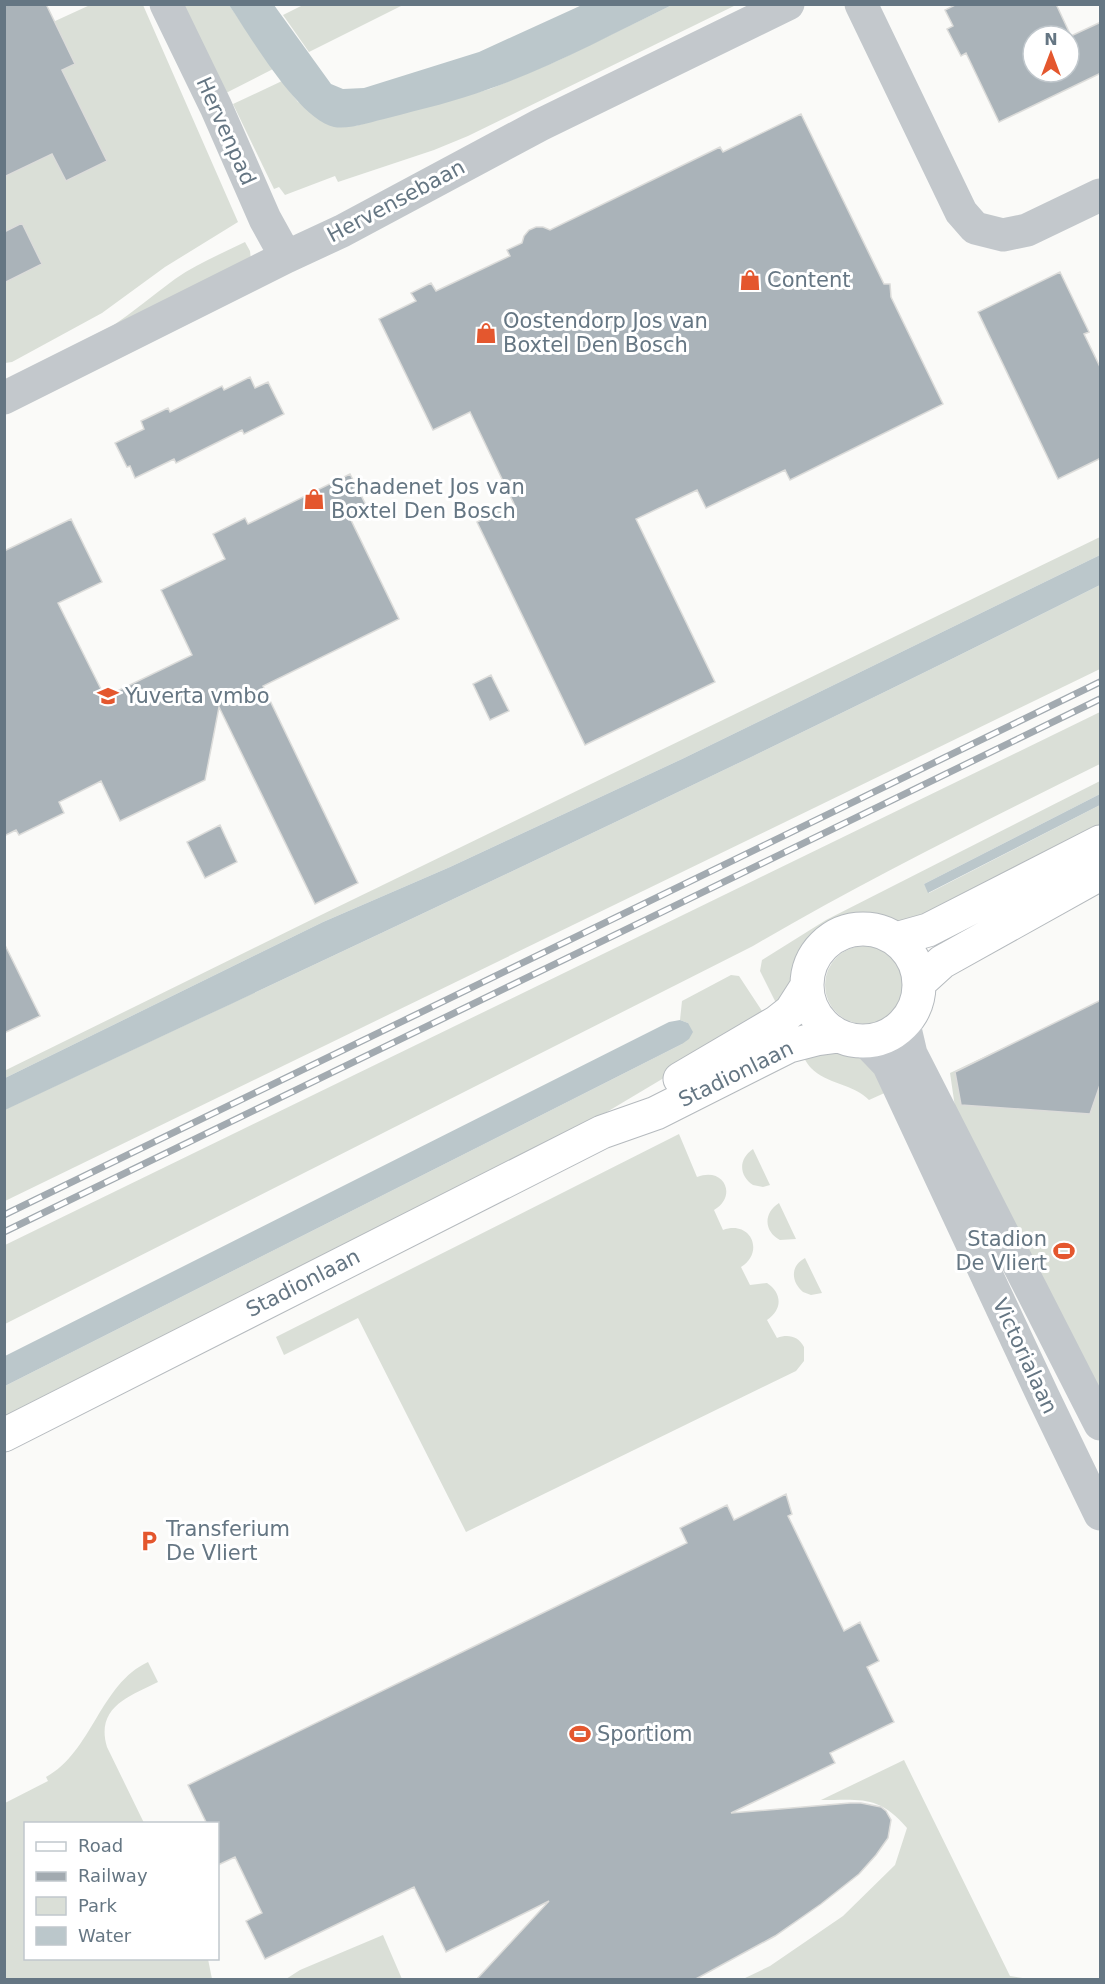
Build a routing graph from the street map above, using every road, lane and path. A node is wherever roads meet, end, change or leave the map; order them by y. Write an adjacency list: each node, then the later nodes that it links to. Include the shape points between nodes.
1 (166, 4): 5 (street, Hervenpad)
2 (788, 4): 5 (street, Hervensebaan, via 540,125)
3 (861, 4): 4 (street, via 962,212 975,228 1003,234 1028,231)
4 (1101, 195)
5 (286, 257): 6 (street, Hervensebaan)
6 (4, 398)
7 (1101, 842): 9 (main road, via 928,930)
8 (1101, 874): 10 (main road, via 942,962)
9 (896, 939): 10 (main road, via 908,950); 11 (main road, via 862,928 829,940 809,969)
10 (920, 982): 12 (main road, via 916,1005)
11 (807, 987): 13 (main road, via 811,1006 822,1024); 14 (main road, Stadionlaan, via 791,1011 777,1022 648,1097)
12 (904, 1024): 13 (main road, via 880,1039); 15 (street, Victorialaan, via 911,1054)
13 (853, 1039): 14 (main road, Stadionlaan, via 816,1039 789,1046 656,1113); 17 (street, Victorialaan, via 888,1064)
14 (602, 1132): 16 (main road, Stadionlaan)
15 (1101, 1424)
16 (4, 1435)
17 (1101, 1514)

